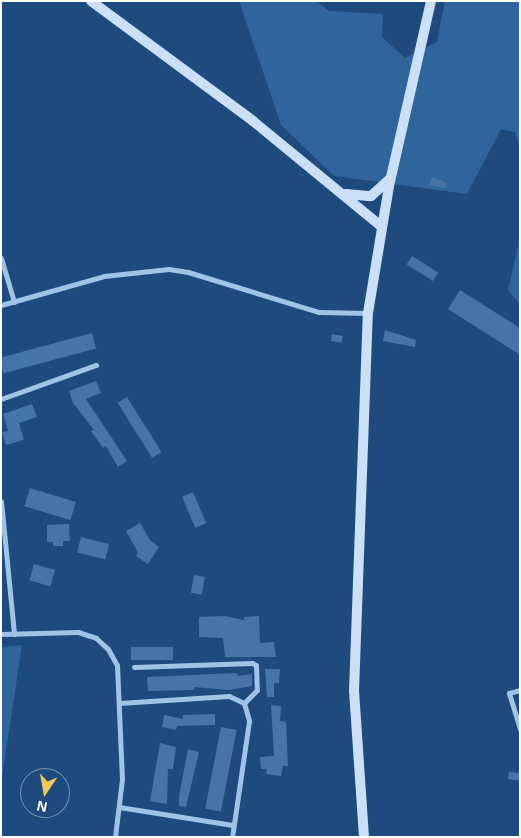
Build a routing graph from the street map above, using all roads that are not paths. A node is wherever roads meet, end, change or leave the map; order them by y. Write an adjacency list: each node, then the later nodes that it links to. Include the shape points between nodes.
1 (91, 1): 4 (street)
2 (431, 1): 3 (street)
3 (391, 177): 4 (street, via 371,196); 5 (street)
4 (343, 193): 5 (street)
5 (381, 226): 9 (street)
6 (1, 258): 7 (street)
7 (14, 302): 8 (street); 9 (street, via 104,276 169,269 320,312)
8 (1, 305)
9 (368, 313): 24 (street, via 354,691)
10 (96, 365): 11 (street)
11 (1, 398)
12 (1, 501): 14 (street)
13 (1, 634): 14 (street)
14 (14, 634): 17 (street, via 78,632 96,638 108,649 117,665)
15 (134, 667): 18 (street, via 252,663 256,665 257,690)
16 (520, 690): 19 (street, via 509,693)
17 (119, 703): 18 (street, via 229,696); 20 (street, via 122,779)
18 (244, 703): 21 (street, via 250,720)
19 (520, 729)
20 (119, 806): 21 (street); 22 (street)
21 (233, 825): 23 (street)
22 (115, 837)
23 (232, 837)
24 (364, 837)

